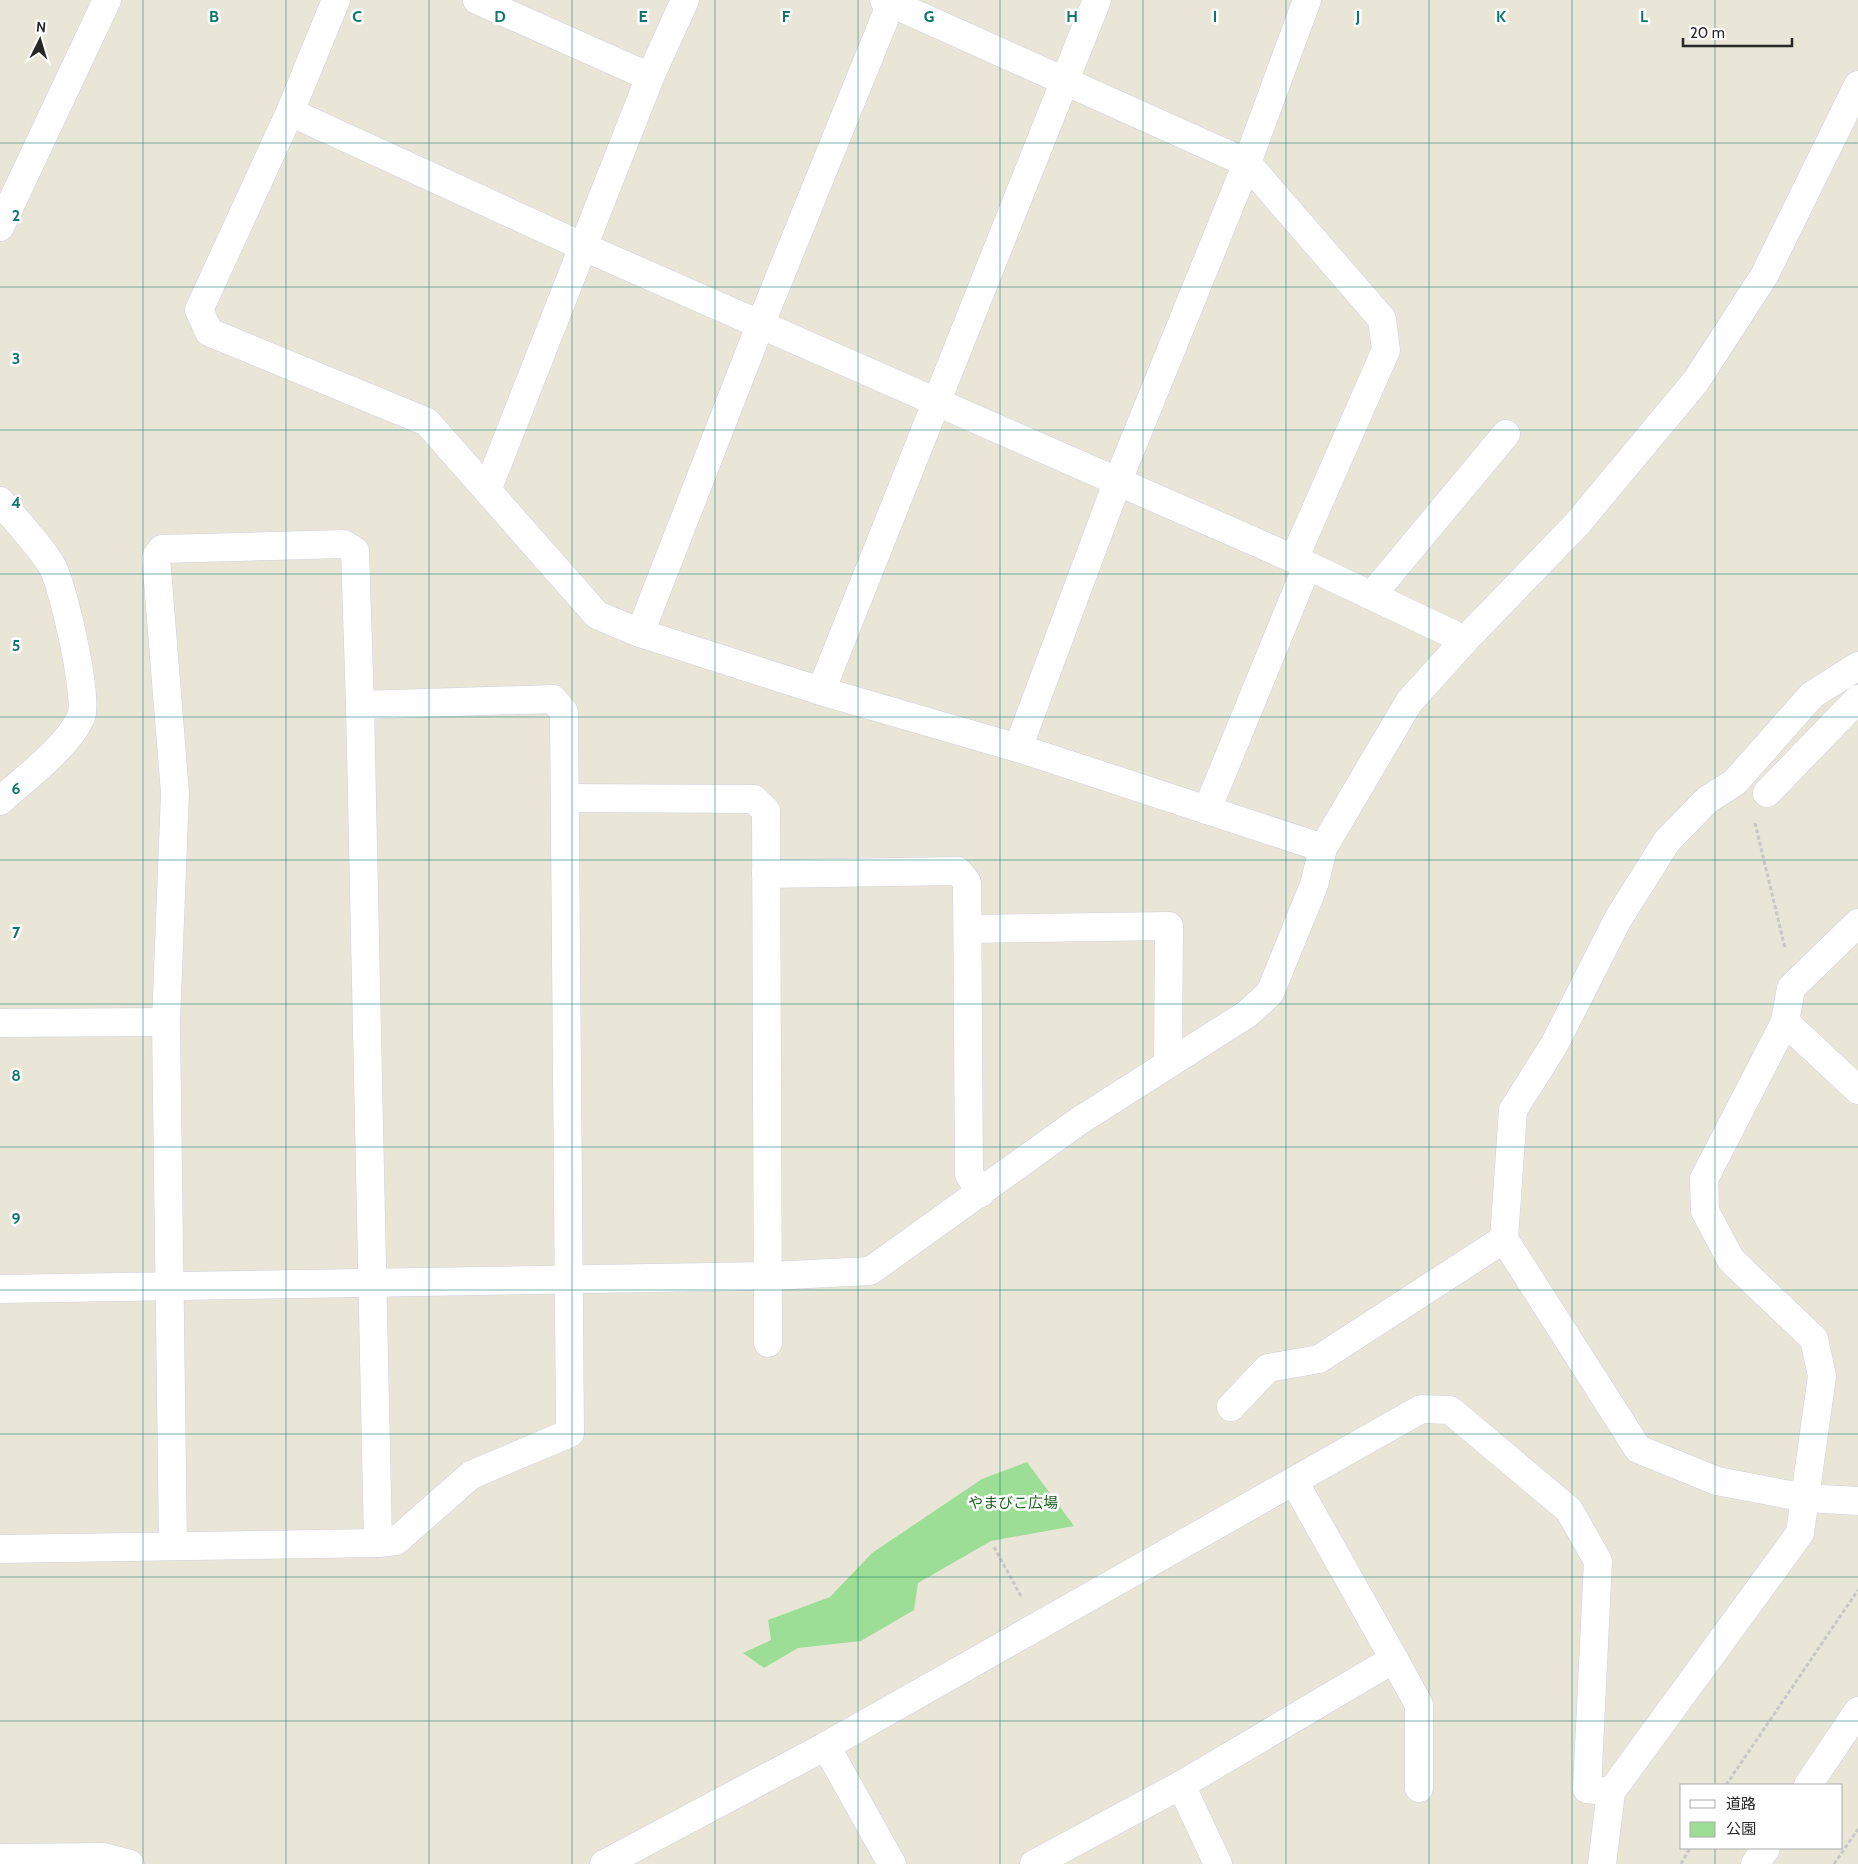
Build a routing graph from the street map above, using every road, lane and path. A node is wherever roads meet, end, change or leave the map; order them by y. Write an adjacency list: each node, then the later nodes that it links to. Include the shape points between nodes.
1 (107, 0): 13 (street)
2 (336, 0): 11 (street)
3 (478, 0): 8 (street)
4 (685, 0): 8 (street)
5 (1097, 0): 9 (street)
6 (1307, 0): 12 (street)
7 (887, 2): 9 (street); 15 (street)
8 (650, 77): 14 (street)
9 (1064, 80): 12 (street); 16 (street)
10 (1858, 85): 24 (street, via 1764,276 1696,381 1577,524)
11 (290, 112): 14 (street); 19 (street, via 199,310 209,332 427,422)
12 (1247, 163): 18 (street); 21 (street, via 1382,319 1386,350)
13 (0, 227)
14 (584, 247): 15 (street); 19 (street)
15 (761, 323): 16 (street); 23 (street)
16 (936, 403): 18 (street); 26 (street)
17 (1506, 434): 22 (street)
18 (1117, 483): 21 (street); 29 (street)
19 (488, 488): 23 (street, via 597,615)
20 (0, 501): 32 (street, via 53,566 66,607 81,686 82,715 70,738)
21 (1301, 563): 22 (street); 33 (street)
22 (1372, 595): 24 (street)
23 (640, 633): 26 (street)
24 (1465, 640): 34 (street, via 1410,702)
25 (1858, 666): 45 (street, via 1812,695 1735,782 1707,800 1667,841 1618,919 1554,1045 1513,1110)
26 (821, 691): 29 (street)
27 (1858, 698): 30 (street)
28 (360, 705): 31 (street, via 553,699 564,712); 39 (street, via 354,551 344,544 162,549 156,557 175,793); 48 (street)
29 (1018, 748): 33 (street)
30 (1767, 793): 38 (path, via 1754,821)
31 (565, 798): 35 (street, via 754,799 766,811); 47 (street)
32 (0, 801)
33 (1207, 810): 34 (street)
34 (1323, 848): 42 (street, via 1314,884 1270,993 1247,1014)
35 (766, 874): 37 (street, via 958,871 967,882); 46 (street)
36 (1858, 923): 38 (street)
37 (968, 929): 42 (street, via 1169,926); 44 (street, via 969,1174)
38 (1791, 988): 40 (street)
39 (166, 1022): 41 (street); 49 (street)
40 (1785, 1022): 43 (street); 54 (street, via 1704,1179 1705,1211 1732,1260 1814,1339 1822,1376)
41 (0, 1024)
42 (1168, 1064): 44 (street, via 1078,1121)
43 (1858, 1090)
44 (981, 1194): 46 (street, via 870,1271)
45 (1504, 1239): 52 (street, via 1319,1359 1268,1368); 54 (street, via 1638,1449 1717,1481)
46 (770, 1276): 47 (street); 51 (street)
47 (570, 1279): 48 (street); 56 (street, via 570,1433 471,1475 396,1541)
48 (372, 1281): 49 (street); 56 (street)
49 (170, 1287): 50 (street); 57 (street)
50 (0, 1288)
51 (768, 1343)
52 (1231, 1407)
53 (1294, 1483): 61 (street); 62 (street); 69 (street, via 1421,1409 1450,1410 1569,1510 1598,1561 1587,1789)
54 (1806, 1498): 55 (street); 69 (street, via 1800,1534)
55 (1858, 1501)
56 (378, 1543): 57 (street)
57 (173, 1546): 59 (street)
58 (994, 1546): 61 (path)
59 (0, 1549)
60 (1858, 1590): 65 (path)
61 (1038, 1627): 64 (street)
62 (1394, 1659): 67 (street); 68 (street, via 1419,1706)
63 (1858, 1711): 66 (street)
64 (826, 1746): 75 (street); 76 (street)
65 (1727, 1784)
66 (1809, 1784)
67 (1181, 1785): 77 (street); 78 (street)
68 (1418, 1788)
69 (1611, 1792): 79 (street)
70 (1858, 1829): 82 (path)
71 (1690, 1849): 80 (path)
72 (1765, 1849): 81 (street)
73 (0, 1858): 74 (street, via 104,1857)
74 (130, 1864)
75 (604, 1864)
76 (892, 1864)
77 (1034, 1864)
78 (1218, 1864)
79 (1602, 1864)
80 (1682, 1864)
81 (1755, 1864)
82 (1834, 1864)

